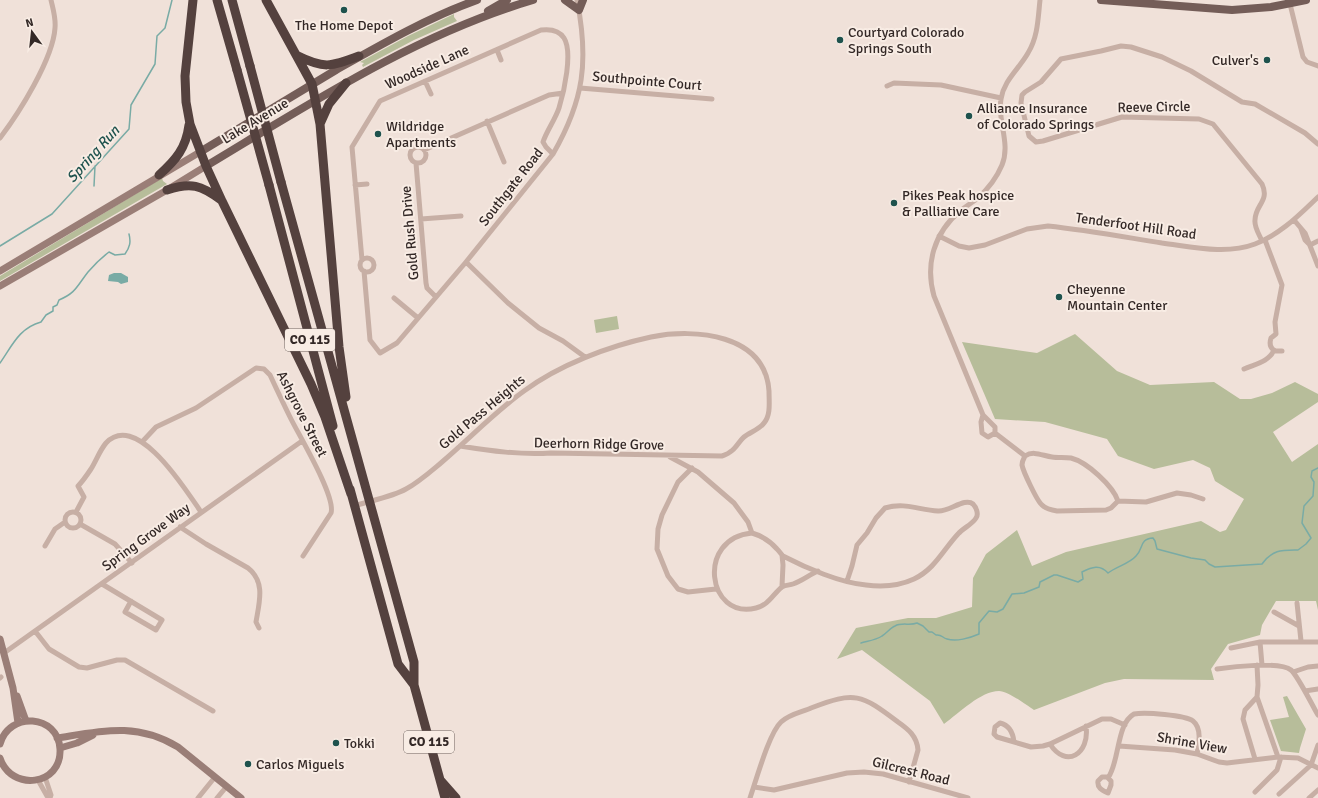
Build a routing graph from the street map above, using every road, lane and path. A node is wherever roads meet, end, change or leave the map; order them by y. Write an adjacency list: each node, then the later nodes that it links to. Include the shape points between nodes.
1 (51, 0): 36 (street, via 55,16 52,45 31,89)
2 (193, 0): 34 (highway, via 185,76)
3 (217, 0): 79 (highway, CO 115, bridge)
4 (232, 0): 75 (highway, CO 115, bridge)
5 (266, 0): 19 (highway)
6 (477, 0): 20 (main road, Lake Avenue, via 424,22)
7 (507, 0): 17 (main road)
8 (533, 0): 17 (main road, Lake Avenue)
9 (565, 0): 16 (main road)
10 (577, 0): 16 (street, Southgate Road)
11 (583, 0): 16 (main road)
12 (1040, 0): 30 (street, via 1035,38 1024,59 1005,84)
13 (1101, 0): 15 (main road, via 1232,10)
14 (1306, 0): 15 (main road)
15 (1290, 4): 22 (street, via 1303,57 1307,62)
16 (579, 10): 27 (street, Southgate Road, via 584,45)
17 (474, 20): 24 (main road, Lake Avenue, via 421,42)
18 (497, 50): 21 (street); 23 (street, Woodside Lane); 28 (street, Woodside Lane, via 541,30 552,30 560,34 566,42 567,49)
19 (296, 55): 20 (highway, via 323,66); 25 (highway)
20 (359, 56): 25 (main road, Lake Avenue)
21 (501, 60)
22 (1318, 66)
23 (425, 81): 29 (street); 46 (street, Woodside Lane, via 380,101 352,147)
24 (346, 83): 32 (main road, Lake Avenue); 35 (highway, via 329,104)
25 (312, 84): 32 (highway); 39 (main road, Lake Avenue)
26 (887, 86): 30 (street, via 894,83 941,86)
27 (580, 88): 31 (street, Southpointe Court); 40 (street, Southgate Road, via 571,119)
28 (563, 93): 33 (street, via 549,95); 40 (street, via 543,142)
29 (431, 94)
30 (1001, 98): 53 (street, via 1005,150 1000,170 981,195 954,217)
31 (712, 99)
32 (315, 100): 35 (highway); 43 (main road, Lake Avenue)
33 (487, 121): 38 (street); 41 (street)
34 (190, 124): 39 (highway); 44 (highway, via 183,147 174,161)
35 (320, 124): 75 (highway, via 340,355)
36 (0, 138)
37 (1318, 144): 54 (street, Reeve Circle, via 1305,133 1255,104 1244,103 1162,57 1125,46 1061,59 1041,82 1022,96 1021,104 1029,136 1036,142 1122,117 1199,119 1209,122 1265,189 1265,196 1255,222)
38 (424, 150): 42 (street, via 424,160); 42 (street, via 416,147 410,152 411,159)
39 (200, 152): 43 (highway); 44 (street, Lake Avenue)
40 (553, 154): 58 (street, Southgate Road)
41 (504, 162)
42 (416, 163): 51 (street, Gold Rush Drive)
43 (206, 166): 47 (street, Lake Avenue); 49 (highway)
44 (159, 175): 60 (street, Lake Avenue)
45 (367, 184): 46 (street)
46 (355, 185): 57 (street, Woodside Lane)
47 (167, 190): 49 (highway, via 193,185 209,191); 62 (street, Lake Avenue)
48 (1318, 197): 52 (street, Tenderfoot Hill Road)
49 (222, 201): 79 (highway, via 311,384)
50 (461, 216): 51 (street)
51 (421, 219): 63 (street, Gold Rush Drive, via 426,283 427,288)
52 (1294, 220): 54 (street, Tenderfoot Hill Road); 56 (street)
53 (939, 236): 54 (street, Tenderfoot Hill Road, via 958,246 969,248 985,245 1027,229 1048,226 1215,249 1238,248); 70 (street, via 931,260 932,288)
54 (1264, 240): 66 (street, via 1282,285 1275,322 1276,334 1270,341)
55 (1318, 241): 56 (street)
56 (1310, 245): 59 (street)
57 (362, 260): 61 (street, via 360,266); 61 (street, via 369,258 374,264 370,271)
58 (466, 262): 63 (street, Southgate Road); 68 (street, via 508,303 539,328)
59 (1318, 266)
60 (0, 271)
61 (364, 271): 65 (street, Southgate Road, via 370,340 380,353 397,343)
62 (0, 286)
63 (436, 297): 65 (street, Southgate Road)
64 (394, 298): 65 (street)
65 (418, 318)
66 (1274, 350): 67 (street); 69 (street, via 1268,359)
67 (1282, 351)
68 (585, 357): 74 (street, Gold Pass Heights, via 524,391); 76 (street, Gold Pass Heights, via 652,337 698,334 734,342 759,361 768,381 769,392 768,416 762,426 743,437 731,452 722,456)
69 (1244, 369)
70 (983, 415): 71 (street, via 993,424); 71 (street, via 982,433 988,437)
71 (994, 433): 77 (street)
72 (302, 441): 73 (street, Ashgrove Street, via 270,374 261,368 253,370 196,408 156,427); 85 (street, Spring Grove Way); 92 (street, Ashgrove Street, via 317,469 332,507 331,513)
73 (142, 442): 84 (street, via 121,435 106,443 91,470 78,486 84,497); 85 (street, via 169,468)
74 (460, 446): 76 (street, Deerhorn Ridge Grove, via 531,455); 81 (street, Gold Pass Heights, via 413,485)
75 (355, 450): 81 (highway, CO 115)
76 (667, 456): 78 (street, Deerhorn Ridge Grove)
77 (1025, 456): 82 (street, via 1038,453 1071,458 1082,463 1113,490); 82 (street, via 1023,469 1038,501 1046,508 1056,511 1106,510)
78 (692, 468): 89 (street, Deerhorn Ridge Grove, via 734,503 748,522); 98 (street, via 678,482 662,515 657,549 668,576 678,589 688,592)
79 (351, 494): 83 (highway, CO 115)
80 (1203, 499): 82 (street, via 1177,493 1146,502)
81 (370, 501): 83 (street, Gold Pass Heights); 115 (highway, CO 115, via 414,662)
82 (1118, 501)
83 (354, 506): 115 (highway, CO 115, via 398,664)
84 (76, 512): 86 (street, via 67,514); 87 (street, via 80,516)
85 (201, 512): 88 (street, Spring Grove Way)
86 (65, 522): 87 (street, via 72,528); 90 (street, via 55,529)
87 (80, 524): 93 (street, via 116,544)
88 (180, 527): 93 (street, Spring Grove Way); 103 (street, via 254,574 260,588 256,622)
89 (752, 533): 91 (street, via 765,539); 98 (street, via 731,540 720,551 715,565)
90 (45, 546)
91 (782, 555): 94 (street); 97 (street)
92 (303, 556)
93 (132, 562): 96 (street, Spring Grove Way)
94 (818, 571): 95 (street); 97 (street, via 794,584)
95 (847, 581): 95 (street, via 882,586 913,580 934,565 958,534 975,520 976,509 968,502 940,511 900,505 884,508 857,545)
96 (102, 584): 99 (street); 104 (street, Spring Grove Way)
97 (782, 586): 98 (street, via 766,603 747,609 728,603)
98 (716, 589)
99 (131, 601): 99 (street, via 162,620 156,630 125,612)
100 (1297, 604): 102 (street)
101 (1274, 612): 102 (street)
102 (1299, 626): 107 (street)
103 (259, 628)
104 (35, 631): 110 (street, Spring Grove Way); 120 (street, via 49,649 74,665 87,668 125,660)
105 (0, 639): 110 (street)
106 (1260, 642): 107 (street); 109 (street); 111 (street)
107 (1301, 642): 108 (street)
108 (1318, 642)
109 (1231, 648)
110 (4, 652): 116 (street)
111 (1260, 665): 113 (street); 114 (street, via 1286,667); 119 (street)
112 (1318, 666): 114 (street)
113 (1217, 669)
114 (1293, 672): 118 (street)
115 (414, 685): 143 (highway, CO 115)
116 (13, 688): 122 (street); 123 (street)
117 (1318, 689): 118 (street)
118 (1305, 691): 121 (street)
119 (1257, 697): 135 (street); 136 (street, via 1245,710 1243,719)
120 (213, 711)
121 (1318, 715)
122 (26, 721): 123 (street); 127 (street, via 32,720 43,724 51,729)
123 (18, 723): 129 (street, via 9,728)
124 (1125, 725): 125 (street, via 1107,719); 132 (street); 134 (street, via 1130,716 1137,713 1168,715 1191,720 1196,724 1200,742)
125 (1086, 726): 130 (street); 130 (street, via 1083,750 1076,755 1069,756 1056,752)
126 (98, 733): 127 (street); 133 (street); 140 (street, via 127,730 148,733 178,747)
127 (57, 738): 133 (street)
128 (1014, 742): 130 (street, via 1031,747)
129 (0, 744)
130 (1050, 744)
131 (1318, 745): 138 (street)
132 (1119, 746): 134 (street, Shrine View, via 1161,748); 141 (street, via 1115,765)
133 (60, 748): 142 (street, via 56,766)
134 (1196, 754): 136 (street, Shrine View, via 1223,763)
135 (1280, 757): 136 (street, Shrine View); 138 (street, Shrine View, via 1298,758); 148 (street, via 1277,770)
136 (1255, 759)
137 (1, 761): 142 (street, via 8,772 16,778)
138 (1311, 765): 139 (street, Shrine View); 149 (street)
139 (1318, 768)
140 (215, 777): 145 (street); 152 (street)
141 (1108, 778): 150 (street, via 1111,783); 150 (street, via 1102,777 1098,783 1099,788)
142 (41, 779): 151 (street)
143 (440, 779): 155 (highway, CO 115); 156 (highway)
144 (909, 782): 146 (street, Gilcrest Road, via 882,774 856,772 774,790); 146 (street, via 918,750 913,734 871,702 849,697 833,699 779,723 772,735); 158 (street, Gilcrest Road)
145 (226, 786): 153 (street); 154 (street)
146 (754, 787): 157 (street)
147 (1318, 790): 159 (street)
148 (1255, 792)
149 (1279, 794)
150 (1107, 796)
151 (50, 798)
152 (198, 798)
153 (217, 798)
154 (241, 798)
155 (445, 798)
156 (456, 798)
157 (750, 798)
158 (968, 798)
159 (1309, 798)

